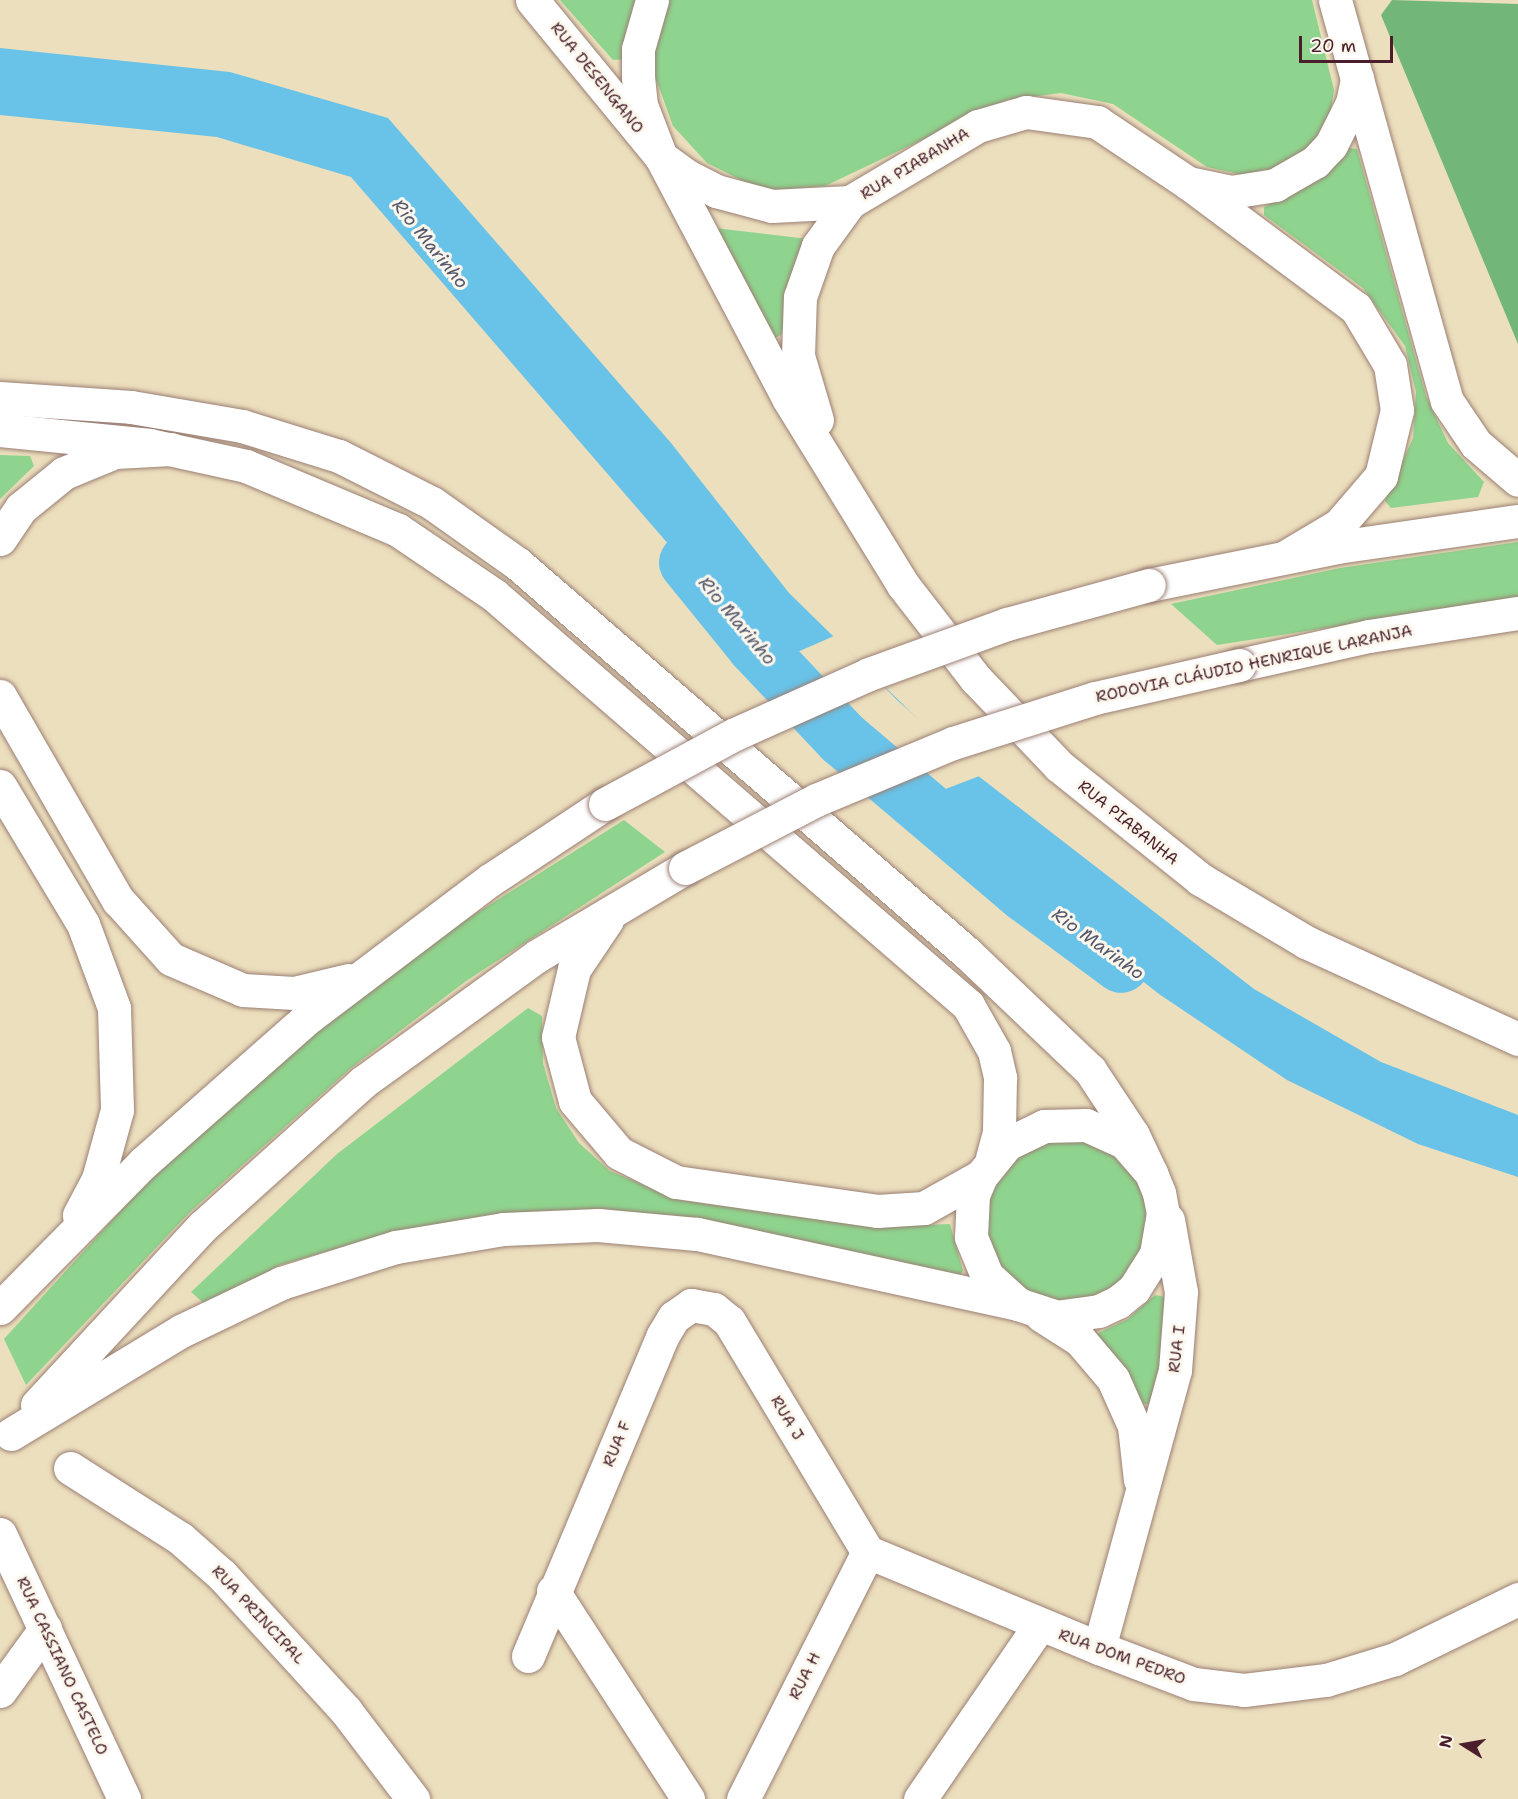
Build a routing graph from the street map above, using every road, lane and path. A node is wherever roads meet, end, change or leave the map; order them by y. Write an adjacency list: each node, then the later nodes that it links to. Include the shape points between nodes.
1 (532, 0): 5 (main road, RUA DESENGANO)
2 (652, 0): 5 (main road, RUA PIABANHA, via 638,49 638,77 641,105)
3 (1335, 0): 4 (main road)
4 (1357, 79): 6 (main road, via 1344,125 1323,154 1295,176 1231,192); 11 (main road, via 1448,401 1476,444)
5 (661, 157): 7 (main road, via 697,181 747,201 799,208); 12 (main road, RUA PIABANHA, via 788,398)
6 (1188, 183): 7 (main road, RUA PIABANHA, via 1097,122 1026,112 978,126); 15 (main road, RUA PIABANHA, via 1356,308 1390,365 1397,410 1381,476 1339,525)
7 (850, 202): 12 (main road, RUA PIABANHA, via 807,270 797,326 804,384)
8 (0, 398): 23 (main road, via 131,407 291,439 385,477 476,532 1066,1043 1112,1099)
9 (0, 430): 10 (main road)
10 (171, 448): 14 (main road, via 116,452 64,473 21,508); 22 (main road, via 293,482 398,530 447,560 950,985 983,1027 1000,1078 999,1132)
11 (1518, 480)
12 (841, 483): 21 (main road, RUA PIABANHA, via 903,585 976,679 1104,806 1200,879 1297,937 1477,1024)
13 (1518, 521): 15 (main road)
14 (0, 539)
15 (1287, 556): 20 (main road, bridge, via 1149,585 1007,624 869,674 735,734 605,804)
16 (1518, 613): 19 (main road, RODOVIA CLÁUDIO HENRIQUE LARANJA, bridge, via 1369,636 1095,698 953,743 816,800)
17 (0, 696): 20 (main road, via 118,900 171,959 218,983 268,993 320,988)
18 (0, 786): 24 (main road, via 96,951 119,1037 120,1074 110,1145 82,1212)
19 (623, 903): 22 (main road, via 574,969 558,1037 575,1101 619,1153 676,1182 877,1211 924,1208); 28 (main road, RODOVIA CLÁUDIO HENRIQUE LARANJA, via 477,996 308,1128 153,1277)
20 (369, 970): 24 (main road, via 190,1120)
21 (1518, 1039)
22 (986, 1167): 23 (main road, via 1024,1132 1065,1123 1106,1131 1139,1156); 27 (main road, via 970,1216 977,1257 1001,1292)
23 (1155, 1183): 27 (main road, via 1162,1234 1134,1290 1089,1314); 31 (main road, RUA I, via 1178,1258 1180,1332 1169,1403)
24 (38, 1269): 26 (main road)
25 (691, 1305): 33 (main road, RUA J, via 714,1309 729,1321); 34 (main road, RUA F, via 675,1317 663,1335)
26 (0, 1308)
27 (1028, 1308): 28 (main road, via 698,1234 598,1225 503,1228 396,1247 281,1283 181,1331); 31 (main road, RUA I, via 1080,1340 1121,1394 1139,1452)
28 (39, 1410): 29 (main road, RODOVIA CLÁUDIO HENRIQUE LARANJA)
29 (5, 1441)
30 (70, 1468): 42 (main road, RUA PRINCIPAL, via 180,1538 222,1575 346,1711)
31 (1138, 1503): 38 (main road, RUA I)
32 (0, 1534): 37 (main road, RUA CASSIANO CASTELO)
33 (868, 1552): 36 (main road, RUA DOM PEDRO); 44 (main road, RUA H)
34 (553, 1591): 39 (main road, RUA F); 43 (main road)
35 (1518, 1599): 38 (main road, RUA DOM PEDRO, via 1395,1659 1326,1680 1244,1690 1194,1684)
36 (1039, 1626): 38 (main road, RUA DOM PEDRO); 45 (main road)
37 (45, 1629): 40 (main road); 41 (main road, RUA CASSIANO CASTELO)
38 (1099, 1648)
39 (528, 1656)
40 (0, 1691)
41 (124, 1799)
42 (413, 1799)
43 (688, 1799)
44 (743, 1799)
45 (920, 1799)

